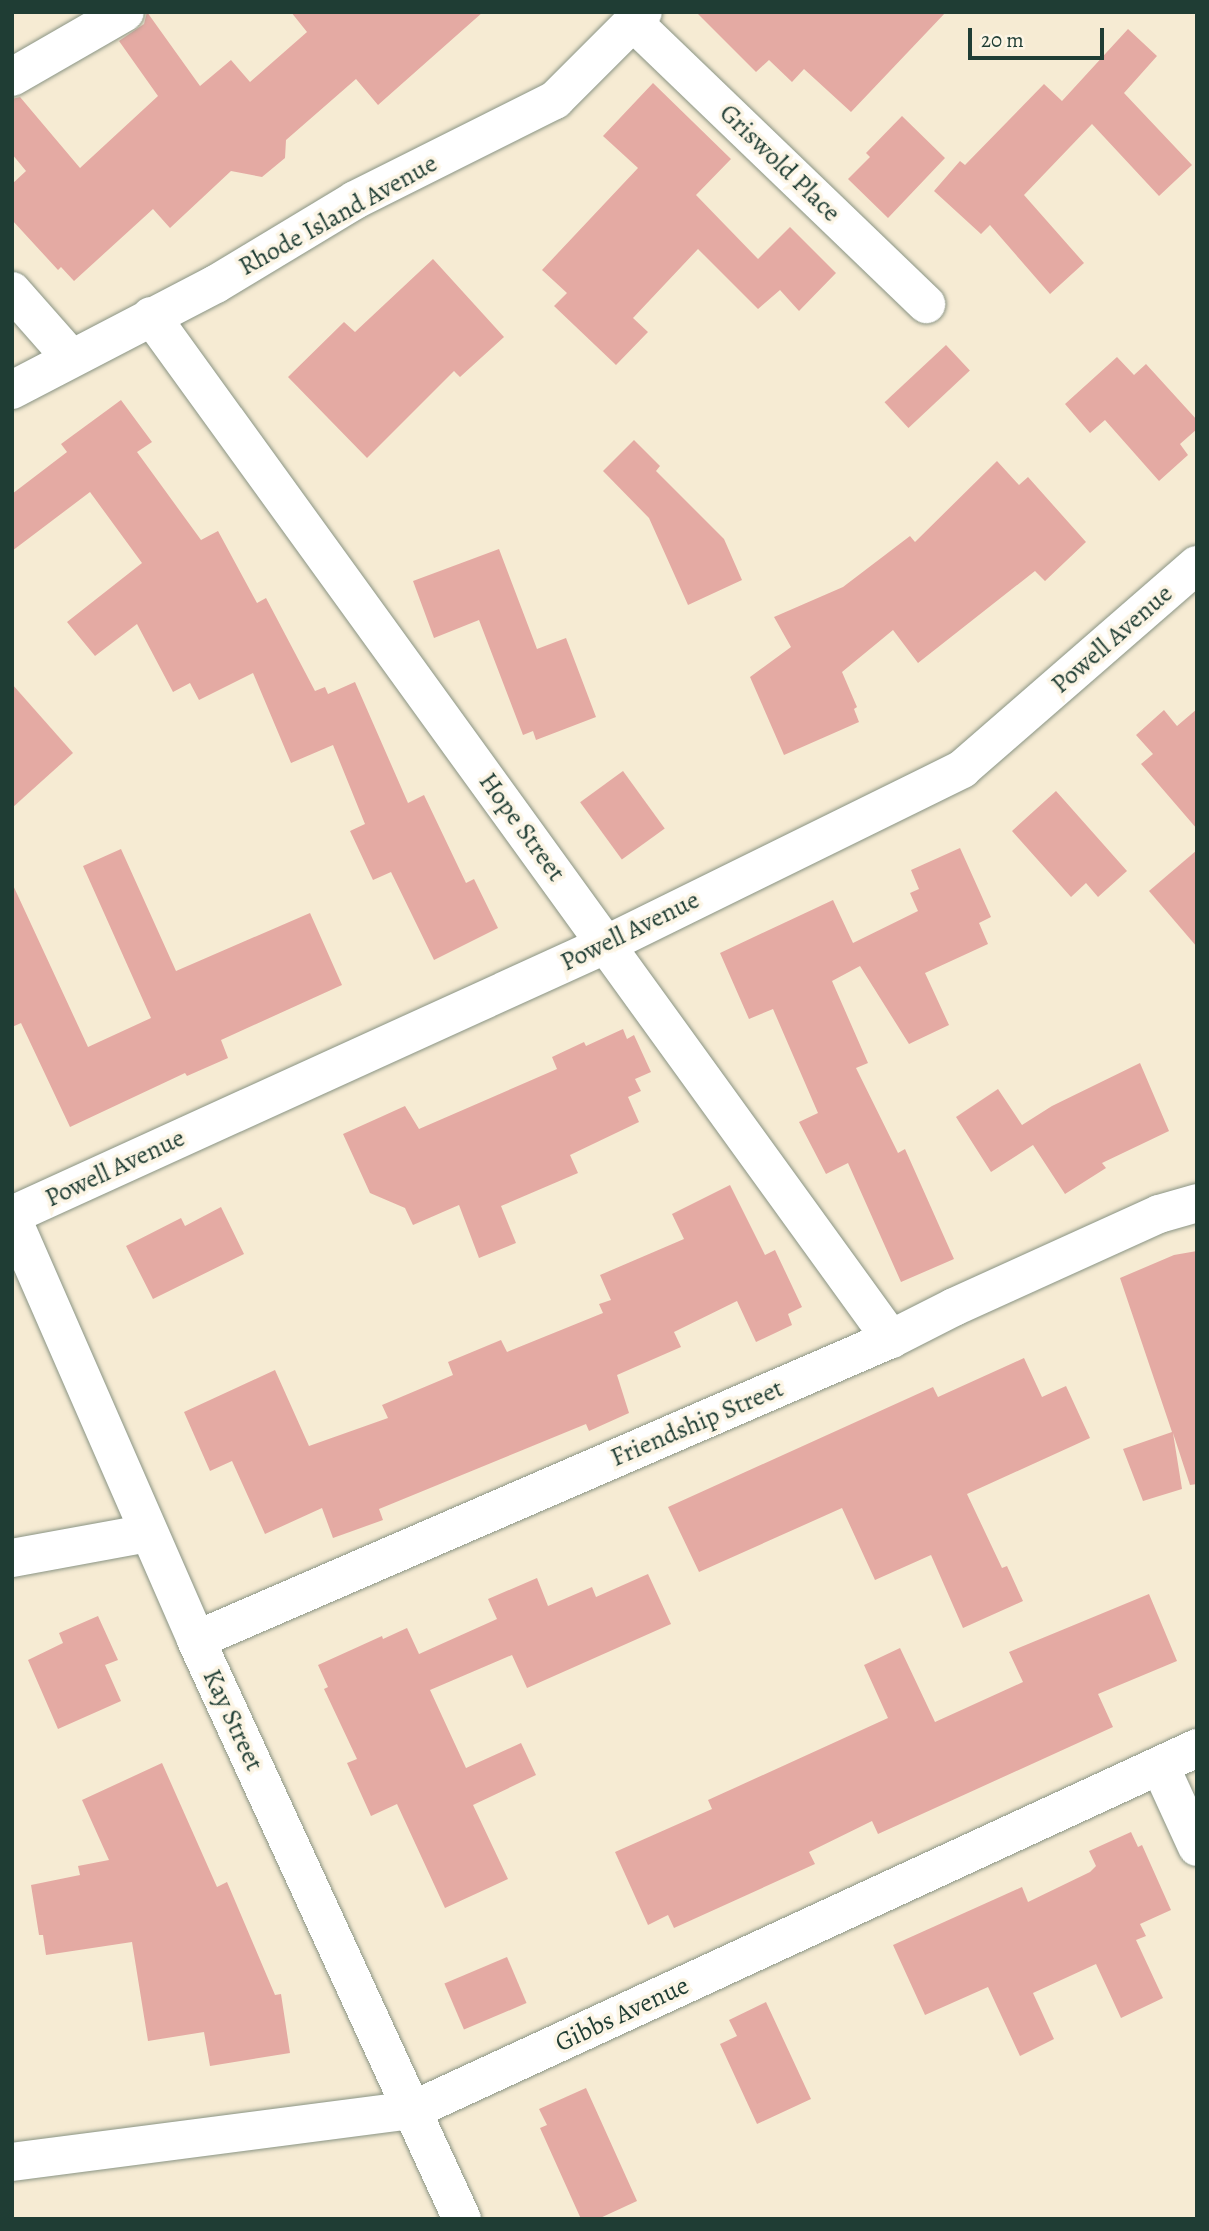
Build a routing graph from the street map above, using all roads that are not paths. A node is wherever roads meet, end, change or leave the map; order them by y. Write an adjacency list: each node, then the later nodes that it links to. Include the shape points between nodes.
1 (125, 12): 3 (street)
2 (638, 17): 5 (street, Griswold Place); 6 (street, Rhode Island Avenue, via 555,100 355,200 216,284)
3 (12, 78)
4 (12, 291): 7 (street)
5 (926, 304)
6 (151, 316): 7 (street, Rhode Island Avenue); 10 (street, Hope Street)
7 (71, 358): 8 (street, Rhode Island Avenue)
8 (12, 390)
9 (1197, 565): 10 (street, Powell Avenue, via 962,769)
10 (607, 944): 12 (street, Powell Avenue); 13 (street, Hope Street)
11 (1197, 1203): 13 (street, Friendship Street, via 1159,1214)
12 (12, 1217): 14 (street, Kay Street)
13 (891, 1339): 16 (street, Friendship Street)
14 (148, 1533): 15 (street); 16 (street, Kay Street)
15 (12, 1558)
16 (196, 1640): 20 (street, Kay Street)
17 (1197, 1748): 18 (street, Gibbs Avenue)
18 (1160, 1766): 19 (street); 20 (street, Gibbs Avenue)
19 (1197, 1847)
20 (413, 2110): 21 (street, Gibbs Avenue); 22 (street, Kay Street)
21 (12, 2162)
22 (462, 2219)

